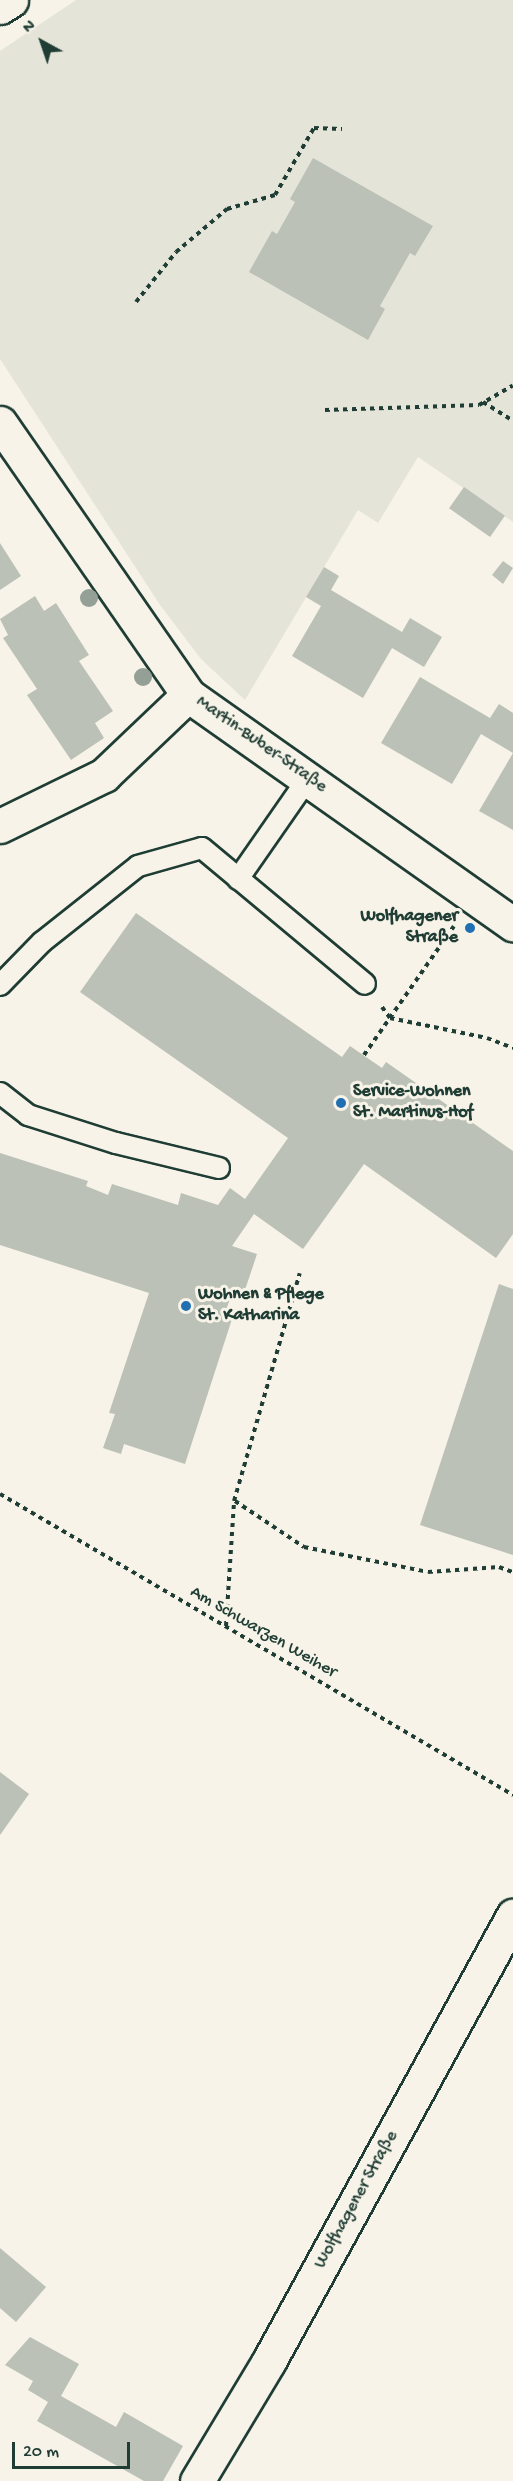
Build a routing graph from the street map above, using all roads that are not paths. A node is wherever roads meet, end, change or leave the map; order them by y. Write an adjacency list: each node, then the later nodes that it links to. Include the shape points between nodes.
1 (11, 0): 2 (street)
2 (0, 7)
3 (0, 423): 4 (street, Martin-Buber-Straße)
4 (188, 695): 5 (street, Martin-Buber-Straße); 6 (street, via 105,774)
5 (309, 777): 7 (lane); 8 (street, Martin-Buber-Straße)
6 (0, 826)
7 (238, 879): 9 (lane); 10 (lane, via 202,848 138,867 42,942)
8 (513, 924)
9 (365, 984)
10 (0, 986)
11 (0, 1093): 12 (lane, via 28,1115 116,1143)
12 (219, 1168)
13 (513, 1916): 14 (street, Wolfhagener Straße, via 269,2361)
14 (197, 2481)

